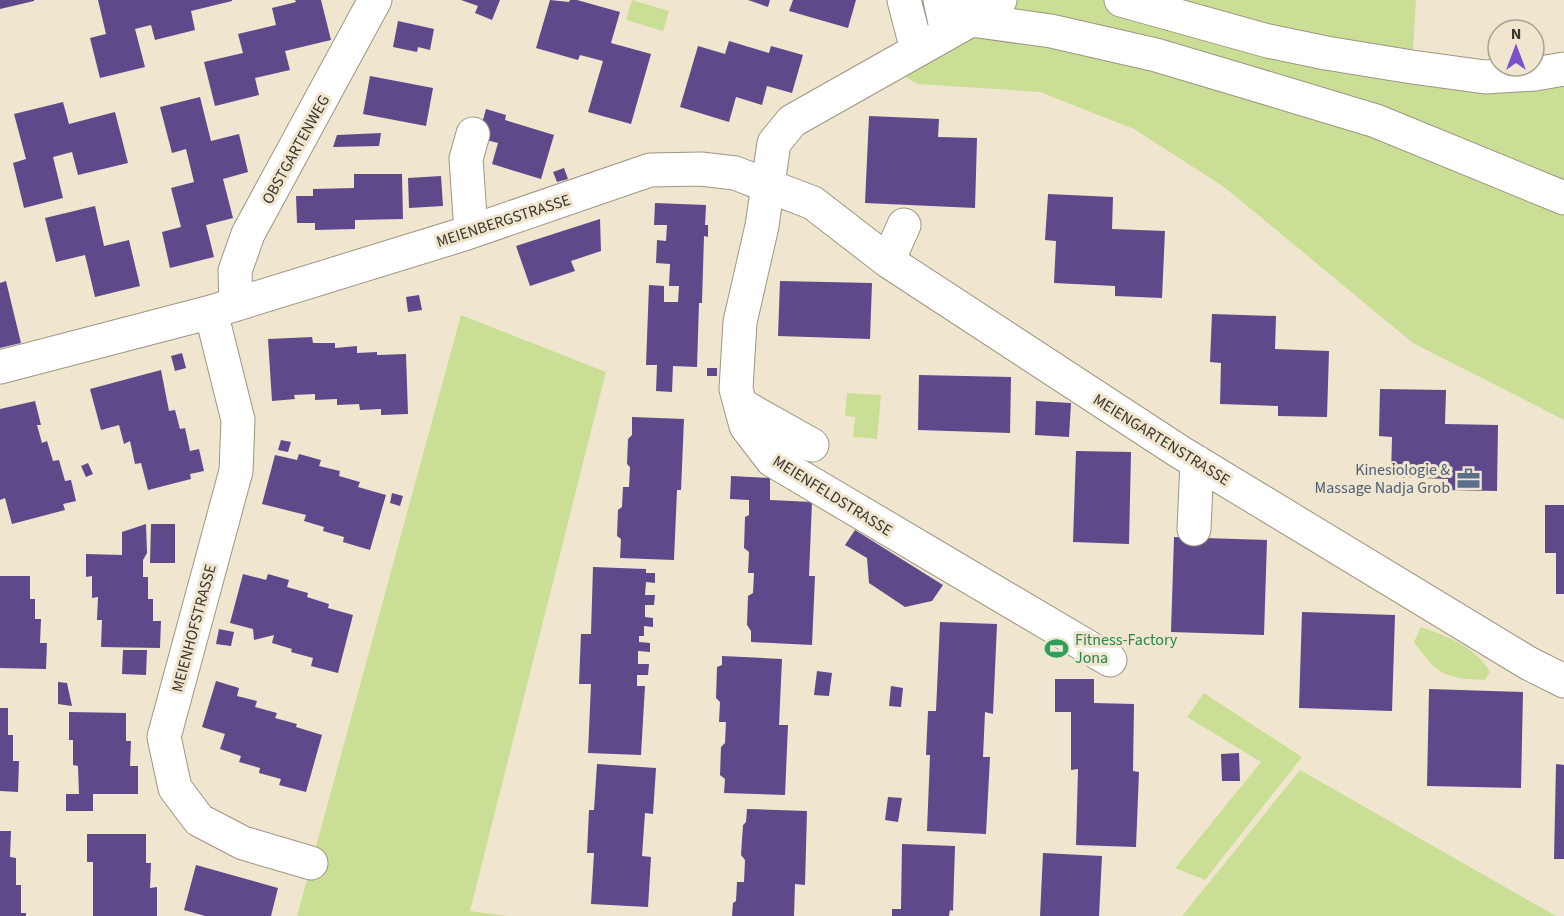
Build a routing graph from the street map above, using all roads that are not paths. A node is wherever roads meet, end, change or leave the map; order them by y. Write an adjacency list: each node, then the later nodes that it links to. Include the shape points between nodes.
1 (375, 0): 15 (street, OBSTGARTENWEG, via 248,234)
2 (904, 0): 7 (street)
3 (940, 0): 6 (street)
4 (1000, 0): 6 (street)
5 (1121, 0): 8 (street, via 1268,40 1412,67 1485,77)
6 (961, 17): 7 (street); 11 (street, via 1051,31 1156,55 1250,83 1376,121)
7 (917, 50): 10 (street, via 792,121 774,142)
8 (1564, 69)
9 (473, 134): 13 (street, via 466,159)
10 (768, 184): 13 (street, MEIENBERGSTRASSE, via 735,173 650,170); 14 (street, MEIENGARTENSTRASSE, via 813,203); 17 (street, MEIENFELDSTRASSE, via 740,322 736,388)
11 (1564, 198)
12 (904, 225): 14 (street)
13 (471, 231): 15 (street, MEIENBERGSTRASSE)
14 (888, 261): 19 (street, MEIENGARTENSTRASSE)
15 (224, 308): 16 (street, MEIENBERGSTRASSE); 23 (street, MEIENHOFSTRASSE, via 238,420 236,471 164,736 175,788 199,820 243,843)
16 (0, 367)
17 (741, 405): 18 (street); 21 (street, MEIENFELDSTRASSE, via 746,426 772,460)
18 (812, 446)
19 (1197, 462): 20 (street); 22 (street, MEIENGARTENSTRASSE, via 1519,658)
20 (1194, 529)
21 (1110, 660)
22 (1564, 681)
23 (311, 863)

